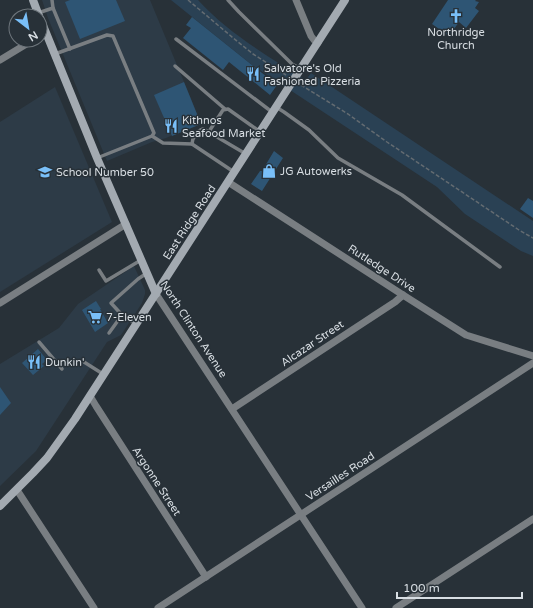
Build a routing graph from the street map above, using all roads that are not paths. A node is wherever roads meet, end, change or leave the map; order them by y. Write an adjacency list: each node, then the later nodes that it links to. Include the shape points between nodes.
1 (52, 0): 5 (lane)
2 (228, 0): 15 (lane, via 292,64)
3 (296, 0): 9 (street, via 311,36)
4 (345, 0): 9 (main road, East Ridge Road)
5 (53, 8): 6 (lane); 11 (lane)
6 (48, 11)
7 (176, 39): 17 (lane)
8 (48, 42): 12 (main road, North Clinton Avenue)
9 (318, 43): 15 (main road, East Ridge Road)
10 (20, 48): 13 (street)
11 (70, 49): 12 (lane); 20 (lane, via 108,35 112,36 154,133)
12 (55, 54): 23 (main road, North Clinton Avenue)
13 (0, 60)
14 (175, 66): 16 (lane)
15 (301, 69): 17 (main road, East Ridge Road)
16 (225, 109): 18 (lane); 19 (lane)
17 (274, 110): 19 (main road, East Ridge Road); 28 (lane, via 284,112 310,130 338,158 402,195)
18 (210, 132): 21 (lane, via 203,128 199,130); 22 (lane)
19 (260, 132): 22 (main road, East Ridge Road)
20 (152, 136): 21 (lane, via 163,143); 23 (lane)
21 (192, 144): 24 (lane)
22 (246, 154): 24 (main road, East Ridge Road)
23 (97, 158): 26 (main road, North Clinton Avenue)
24 (234, 172): 25 (main road, East Ridge Road)
25 (228, 182): 31 (main road, East Ridge Road); 32 (street, Rutledge Drive)
26 (126, 224): 27 (main road, North Clinton Avenue); 33 (street)
27 (141, 260): 29 (lane, via 106,281); 30 (main road, North Clinton Avenue)
28 (500, 267)
29 (99, 270)
30 (147, 274): 31 (main road, North Clinton Avenue); 34 (lane, via 112,303)
31 (156, 294): 35 (main road, East Ridge Road); 44 (street, North Clinton Avenue)
32 (403, 295): 38 (street, Rutledge Drive, via 466,335); 44 (street, Alcazar Street)
33 (0, 303)
34 (122, 315): 35 (lane); 36 (lane)
35 (136, 324): 42 (main road, East Ridge Road)
36 (109, 333)
37 (39, 342): 41 (lane)
38 (533, 356)
39 (84, 362): 42 (lane)
40 (533, 363): 47 (street, Versailles Road)
41 (62, 369)
42 (104, 374): 43 (main road, East Ridge Road)
43 (90, 396): 45 (main road, East Ridge Road, via 47,458); 49 (street, Argonne Street)
44 (232, 409): 47 (street, North Clinton Avenue)
45 (17, 490): 46 (main road, East Ridge Road); 50 (street)
46 (0, 506)
47 (301, 515): 49 (street, Versailles Road); 52 (street, North Clinton Avenue)
48 (533, 519): 53 (street)
49 (206, 577): 51 (street, Versailles Road)
50 (94, 608)
51 (158, 608)
52 (362, 608)
53 (396, 608)

